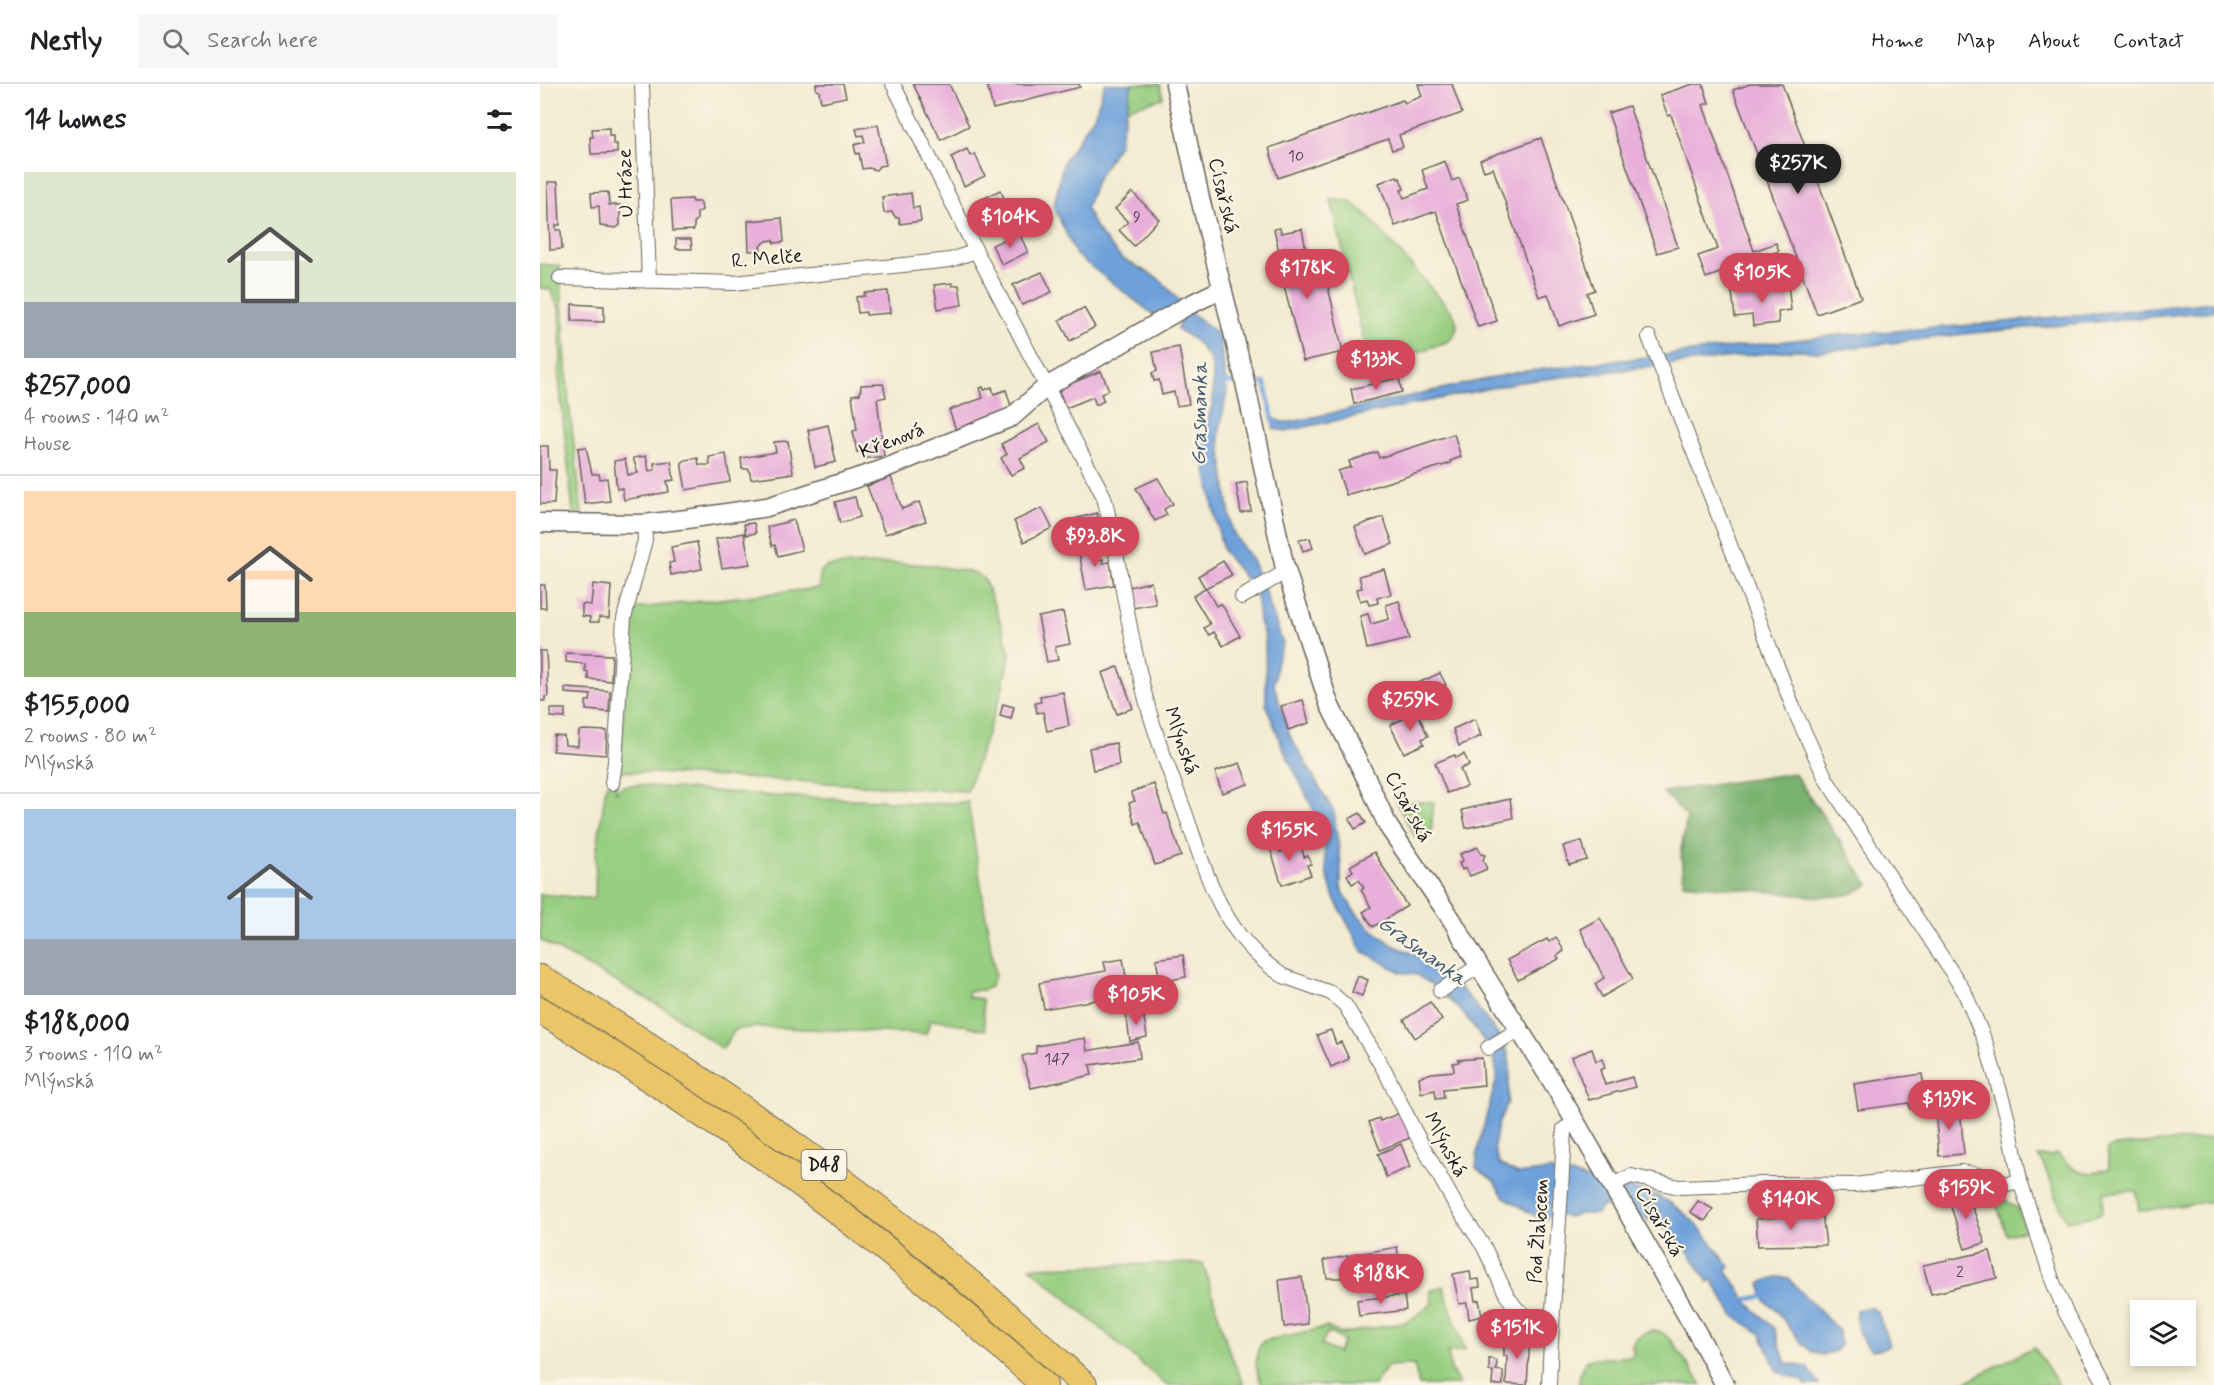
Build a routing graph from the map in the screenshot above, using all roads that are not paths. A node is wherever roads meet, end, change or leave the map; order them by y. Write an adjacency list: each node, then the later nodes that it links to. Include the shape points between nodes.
1 (642, 84): 6 (street, U Hráze)
2 (893, 84): 4 (street, Mlýnská)
3 (1175, 84): 7 (street, Císařská)
4 (976, 251): 6 (street, R. Melče, via 950,260 734,284); 9 (street, Mlýnská)
5 (560, 278): 6 (street, R. Melče)
6 (649, 281)
7 (1222, 289): 9 (street, Křenová); 12 (street, Císařská)
8 (1649, 337): 22 (street, via 1786,691 1826,779 1964,991 1986,1044 2008,1119)
9 (1046, 387): 11 (street, Křenová, via 1012,417 881,470 767,507); 24 (street, Mlýnská, via 1104,497 1148,710 1212,889 1232,926 1276,971 1331,993 1346,1005 1381,1062 1454,1202 1484,1247 1507,1296 1528,1318)
10 (540, 523): 11 (street, Křenová)
11 (644, 524): 14 (street, via 645,540 624,618)
12 (1287, 571): 13 (street); 15 (street, Císařská, via 1326,697 1386,822)
13 (1242, 597)
14 (612, 783)
15 (1479, 966): 17 (street); 19 (street, Císařská)
16 (540, 978): 26 (highway, D48, via 681,1066 831,1170 962,1276)
17 (1440, 992)
18 (540, 1010): 25 (highway, D48, via 667,1089 815,1192 945,1296)
19 (1520, 1029): 20 (street); 21 (street, Císařská)
20 (1488, 1048)
21 (1576, 1122): 23 (street, Císařská); 24 (street, Pod Žlabcem, via 1564,1130)
22 (2020, 1181): 23 (street, via 2007,1185 1962,1172 1854,1185 1678,1187 1631,1176); 29 (street, via 2066,1313)
23 (1612, 1185): 28 (street, Císařská)
24 (1551, 1324): 27 (street, Pod Žlabcem)
25 (1044, 1385)
26 (1084, 1385)
27 (1550, 1385)
28 (1725, 1385)
29 (2106, 1385)

